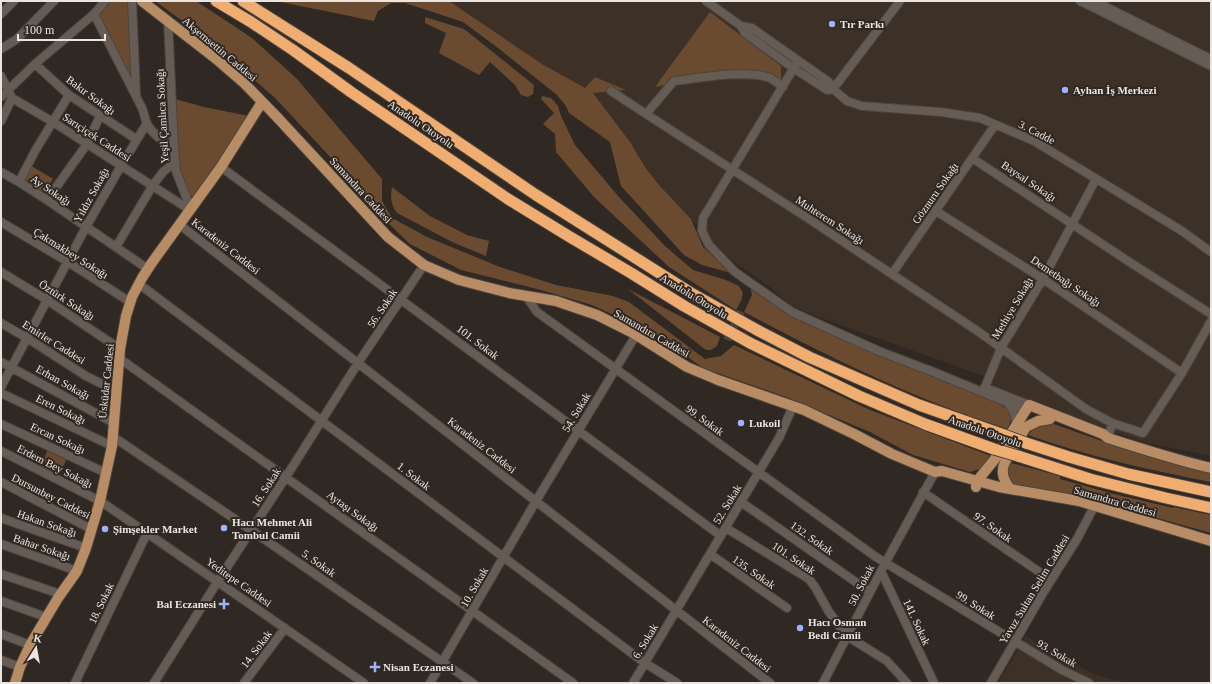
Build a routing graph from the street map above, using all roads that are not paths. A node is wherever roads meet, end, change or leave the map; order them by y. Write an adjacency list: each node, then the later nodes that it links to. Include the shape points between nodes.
1 (14, 1): 12 (street)
2 (54, 1): 15 (street, via 17,39)
3 (105, 1): 13 (street)
4 (132, 1): 28 (street)
5 (142, 1): 14 (main road, Akşemsettin Caddesi)
6 (216, 1): 117 (highway, Anadolu Otoyolu, bridge, via 287,46 508,199 750,343 859,396 994,449 1090,479)
7 (243, 1): 112 (highway, Anadolu Otoyolu, bridge, via 691,293 809,357 919,405 1026,443 1128,474)
8 (706, 1): 16 (street, 3. Cadde, via 741,26 752,28)
9 (900, 1): 23 (street)
10 (1080, 1): 20 (street)
11 (1094, 1): 17 (street)
12 (1, 14)
13 (94, 14): 18 (street); 28 (street)
14 (168, 20): 30 (main road, Akşemsettin Caddesi, via 216,58); 39 (street, Yeşil Çamlıca Sokağı)
15 (1, 49)
16 (787, 58): 19 (street, 3. Cadde); 22 (street)
17 (1211, 59)
18 (34, 64): 24 (street); 26 (street, Bakır Sokağı)
19 (795, 64): 22 (street); 23 (street, 3. Cadde, via 827,90)
20 (1211, 66)
21 (1, 76): 24 (street)
22 (782, 86): 31 (street, via 768,77 750,75 674,81); 44 (street)
23 (833, 89): 36 (street, 3. Cadde, via 846,101 862,106 948,113 980,118)
24 (8, 90): 27 (street); 29 (street)
25 (611, 92): 31 (street, Muhterem Sokağı)
26 (70, 95): 32 (street, Bakır Sokağı); 34 (street)
27 (1, 96)
28 (136, 97): 35 (street)
29 (12, 98): 33 (street); 34 (street, Sarıçiçek Caddesi)
30 (262, 102): 43 (main road, Üsküdar Caddesi); 59 (main road, Samandıra Caddesi, via 388,237)
31 (646, 114): 44 (street, Muhterem Sokağı)
32 (100, 116): 37 (street, Bakır Sokağı); 38 (street)
33 (1, 121)
34 (53, 122): 38 (street, Sarıçiçek Caddesi); 47 (street)
35 (147, 123): 37 (street, Yıldız Sokağı); 39 (street, via 155,134)
36 (995, 125): 40 (street, Göznuru Sokağı); 46 (street, 3. Cadde, via 1034,141)
37 (136, 139): 42 (street, Yıldız Sokağı)
38 (87, 144): 42 (street, Sarıçiçek Caddesi); 49 (street)
39 (174, 148): 41 (street, Yeşil Çamlıca Sokağı)
40 (972, 158): 51 (street, Göznuru Sokağı); 54 (street, Baysal Sokağı)
41 (175, 162): 48 (street); 50 (street, Yeşil Çamlıca Sokağı, via 176,171)
42 (121, 166): 48 (street, Sarıçiçek Caddesi); 55 (street, Yıldız Sokağı)
43 (221, 167): 50 (main road, Üsküdar Caddesi); 66 (street, 101. Sokak)
44 (732, 170): 62 (street, Muhterem Sokağı); 80 (street, via 703,218 702,231 709,245 735,272 792,312)
45 (1, 172): 47 (street, Ay Sokağı)
46 (1096, 179): 54 (street, Methiye Sokağı); 57 (street, 3. Cadde)
47 (19, 182): 49 (street, Ay Sokağı)
48 (153, 185): 50 (street, Sarıçiçek Caddesi); 56 (street)
49 (47, 200): 55 (street, Ay Sokağı)
50 (191, 208): 53 (main road, Üsküdar Caddesi)
51 (936, 211): 62 (street, Göznuru Sokağı); 63 (street, Demetbağı Sokağı)
52 (1, 222): 58 (street, Çakmakbey Sokağı)
53 (180, 224): 60 (main road, Üsküdar Caddesi); 77 (street, Karadeniz Caddesi)
54 (1073, 224): 63 (street, Methiye Sokağı); 69 (street, Baysal Sokağı)
55 (86, 227): 56 (street, Ay Sokağı); 58 (street, Yıldız Sokağı)
56 (116, 247): 60 (street, Ay Sokağı)
57 (1211, 252)
58 (68, 262): 67 (street, Yıldız Sokağı); 68 (street, Çakmakbey Sokağı)
59 (424, 265): 65 (main road, Samandıra Caddesi, via 460,280); 66 (street, 56. Sokak)
60 (148, 269): 64 (main road, Üsküdar Caddesi)
61 (1, 272): 67 (street, Öztürk Sokağı)
62 (892, 274): 74 (street, Muhterem Sokağı)
63 (1043, 279): 74 (street, Methiye Sokağı); 81 (street, Demetbağı Sokağı)
64 (139, 284): 68 (main road, Üsküdar Caddesi); 90 (street, 1. Sokak)
65 (526, 296): 72 (main road, Samandıra Caddesi, via 556,301 597,315); 79 (street, 99. Sokak, via 537,312)
66 (401, 299): 77 (street, 56. Sokak); 96 (street, 101. Sokak)
67 (47, 300): 73 (street, Yıldız Sokağı); 75 (street, Öztürk Sokağı)
68 (130, 302): 75 (main road, Üsküdar Caddesi)
69 (1211, 314)
70 (1211, 321): 81 (street)
71 (1, 323): 73 (street, Emirler Caddesi)
72 (636, 335): 79 (street, 54. Sokak); 87 (main road, Samandıra Caddesi, via 687,367)
73 (27, 338): 78 (street, Yıldız Sokağı); 84 (street, Emirler Caddesi, via 86,376)
74 (1001, 348): 83 (street, Methiye Sokağı); 92 (street, Muhterem Sokağı, via 1086,409)
75 (120, 354): 84 (main road, Üsküdar Caddesi); 106 (street, Aytaşı Sokağı)
76 (1, 362): 78 (street, Erhan Sokağı)
77 (358, 363): 90 (street, 16. Sokak); 114 (street, Karadeniz Caddesi)
78 (12, 367): 82 (street, Yıldız Sokağı); 91 (street, Erhan Sokağı)
79 (615, 369): 96 (street, 54. Sokak); 103 (street, 99. Sokak)
80 (931, 371): 83 (street); 86 (street)
81 (1182, 373): 92 (street, Muhterem Sokağı, via 1143,433)
82 (1, 387)
83 (984, 387): 88 (street)
84 (116, 391): 91 (main road, Üsküdar Caddesi)
85 (1, 392): 98 (street, Eren Sokağı)
86 (1007, 403): 88 (street); 94 (street, via 1013,410)
87 (792, 406): 103 (street, 52. Sokak, via 779,438); 104 (main road, Samandıra Caddesi)
88 (1032, 409): 89 (main road); 94 (main road); 95 (main road); 97 (main road)
89 (1050, 419): 95 (main road); 97 (main road, via 1103,439)
90 (321, 420): 106 (street, 16. Sokak); 128 (street, 1. Sokak)
91 (114, 423): 98 (main road, Üsküdar Caddesi)
92 (1112, 423): 97 (street)
93 (1, 424): 105 (street, Ercan Sokağı)
94 (1016, 427): 102 (main road)
95 (1026, 427): 100 (main road)
96 (578, 430): 114 (street, 54. Sokak); 123 (street, 101. Sokak)
97 (1108, 438): 101 (main road)
98 (112, 441): 105 (main road, Üsküdar Caddesi); 121 (street, 5. Sokak)
99 (1, 451): 113 (street, Erdem Bey Sokağı)
100 (1005, 462): 109 (main road, via 994,478); 110 (main road, via 1002,468 1003,478)
101 (1211, 468)
102 (986, 470): 107 (main road, via 973,477); 109 (main road)
103 (759, 472): 115 (street, 52. Sokak); 129 (street, 99. Sokak)
104 (935, 472): 107 (main road, Samandıra Caddesi, via 942,471); 109 (main road, via 940,477); 111 (street, 50. Sokak)
105 (106, 473): 113 (main road, Üsküdar Caddesi)
106 (286, 477): 121 (street, 16. Sokak); 141 (street, Aytaşı Sokağı)
107 (962, 477): 109 (main road, Samandıra Caddesi)
108 (1, 482): 120 (street, Dursunbey Caddesi)
109 (981, 485): 110 (main road, Samandıra Caddesi); 116 (main road, via 1011,495)
110 (1010, 489): 116 (main road, Samandıra Caddesi)
111 (923, 492): 130 (street, 50. Sokak); 134 (street, 97. Sokak)
112 (1211, 492)
113 (100, 501): 120 (main road, Üsküdar Caddesi); 122 (street, Yeditepe Caddesi)
114 (536, 501): 128 (street, 10. Sokak); 140 (street, Karadeniz Caddesi)
115 (741, 502): 119 (street, 52. Sokak); 136 (street, 132. Sokak)
116 (1094, 507): 124 (main road, Samandıra Caddesi); 134 (street, Yavuz Sultan Selim Caddesi)
117 (1211, 508)
118 (1, 518): 126 (street, Hakan Sokağı)
119 (726, 528): 123 (street, 52. Sokak); 145 (street, 101. Sokak, via 809,579)
120 (92, 529): 126 (main road, Üsküdar Caddesi)
121 (251, 530): 135 (street, 16. Sokak); 149 (street, 5. Sokak)
122 (147, 532): 135 (street, Yeditepe Caddesi); 154 (street, 18. Sokak)
123 (721, 536): 127 (street, 52. Sokak)
124 (1211, 542)
125 (1, 544): 131 (street, Bahar Sokağı)
126 (86, 548): 131 (main road, Üsküdar Caddesi)
127 (710, 554): 139 (street, 135. Sokak); 140 (street, 52. Sokak)
128 (504, 557): 141 (street, 10. Sokak); 150 (street, 1. Sokak)
129 (876, 557): 130 (street, 50. Sokak)
130 (886, 562): 132 (street, 50. Sokak); 146 (street, 99. Sokak)
131 (77, 571): 137 (main road, Üsküdar Caddesi)
132 (881, 571): 136 (street, 50. Sokak); 166 (street, 141. Sokak)
133 (1, 574): 137 (street)
134 (1051, 580): 146 (street, Yavuz Sultan Selim Caddesi)
135 (218, 581): 143 (street, Yeditepe Caddesi); 155 (street, 16. Sokak)
136 (870, 592): 145 (street, 50. Sokak)
137 (60, 594): 142 (main road, Üsküdar Caddesi)
138 (1, 601): 142 (street)
139 (787, 608)
140 (676, 610): 150 (street, 6. Sokak); 163 (street, Karadeniz Caddesi)
141 (472, 611): 149 (street, 10. Sokak); 160 (street, Aytaşı Sokağı)
142 (46, 617): 147 (main road, Üsküdar Caddesi)
143 (285, 628): 152 (street, Yeditepe Caddesi); 156 (street, 14. Sokak)
144 (1, 634): 147 (street)
145 (847, 636): 164 (street, 50. Sokak); 165 (street, 101. Sokak, via 887,661)
146 (1015, 641): 167 (street, Yavuz Sultan Selim Caddesi); 168 (street, 93. Sokak, via 1062,670)
147 (30, 645): 151 (main road, Üsküdar Caddesi)
148 (1, 660): 151 (street)
149 (443, 662): 158 (street, 10. Sokak); 159 (street, 5. Sokak)
150 (645, 663): 161 (street, 6. Sokak); 162 (street, 1. Sokak)
151 (20, 667): 153 (main road, Üsküdar Caddesi)
152 (352, 680): 157 (street, Yeditepe Caddesi)
153 (15, 683)
154 (75, 683)
155 (154, 683)
156 (244, 683)
157 (364, 683)
158 (430, 683)
159 (473, 683)
160 (573, 683)
161 (633, 683)
162 (677, 683)
163 (770, 683)
164 (823, 683)
165 (907, 683)
166 (934, 683)
167 (991, 683)
168 (1089, 683)

